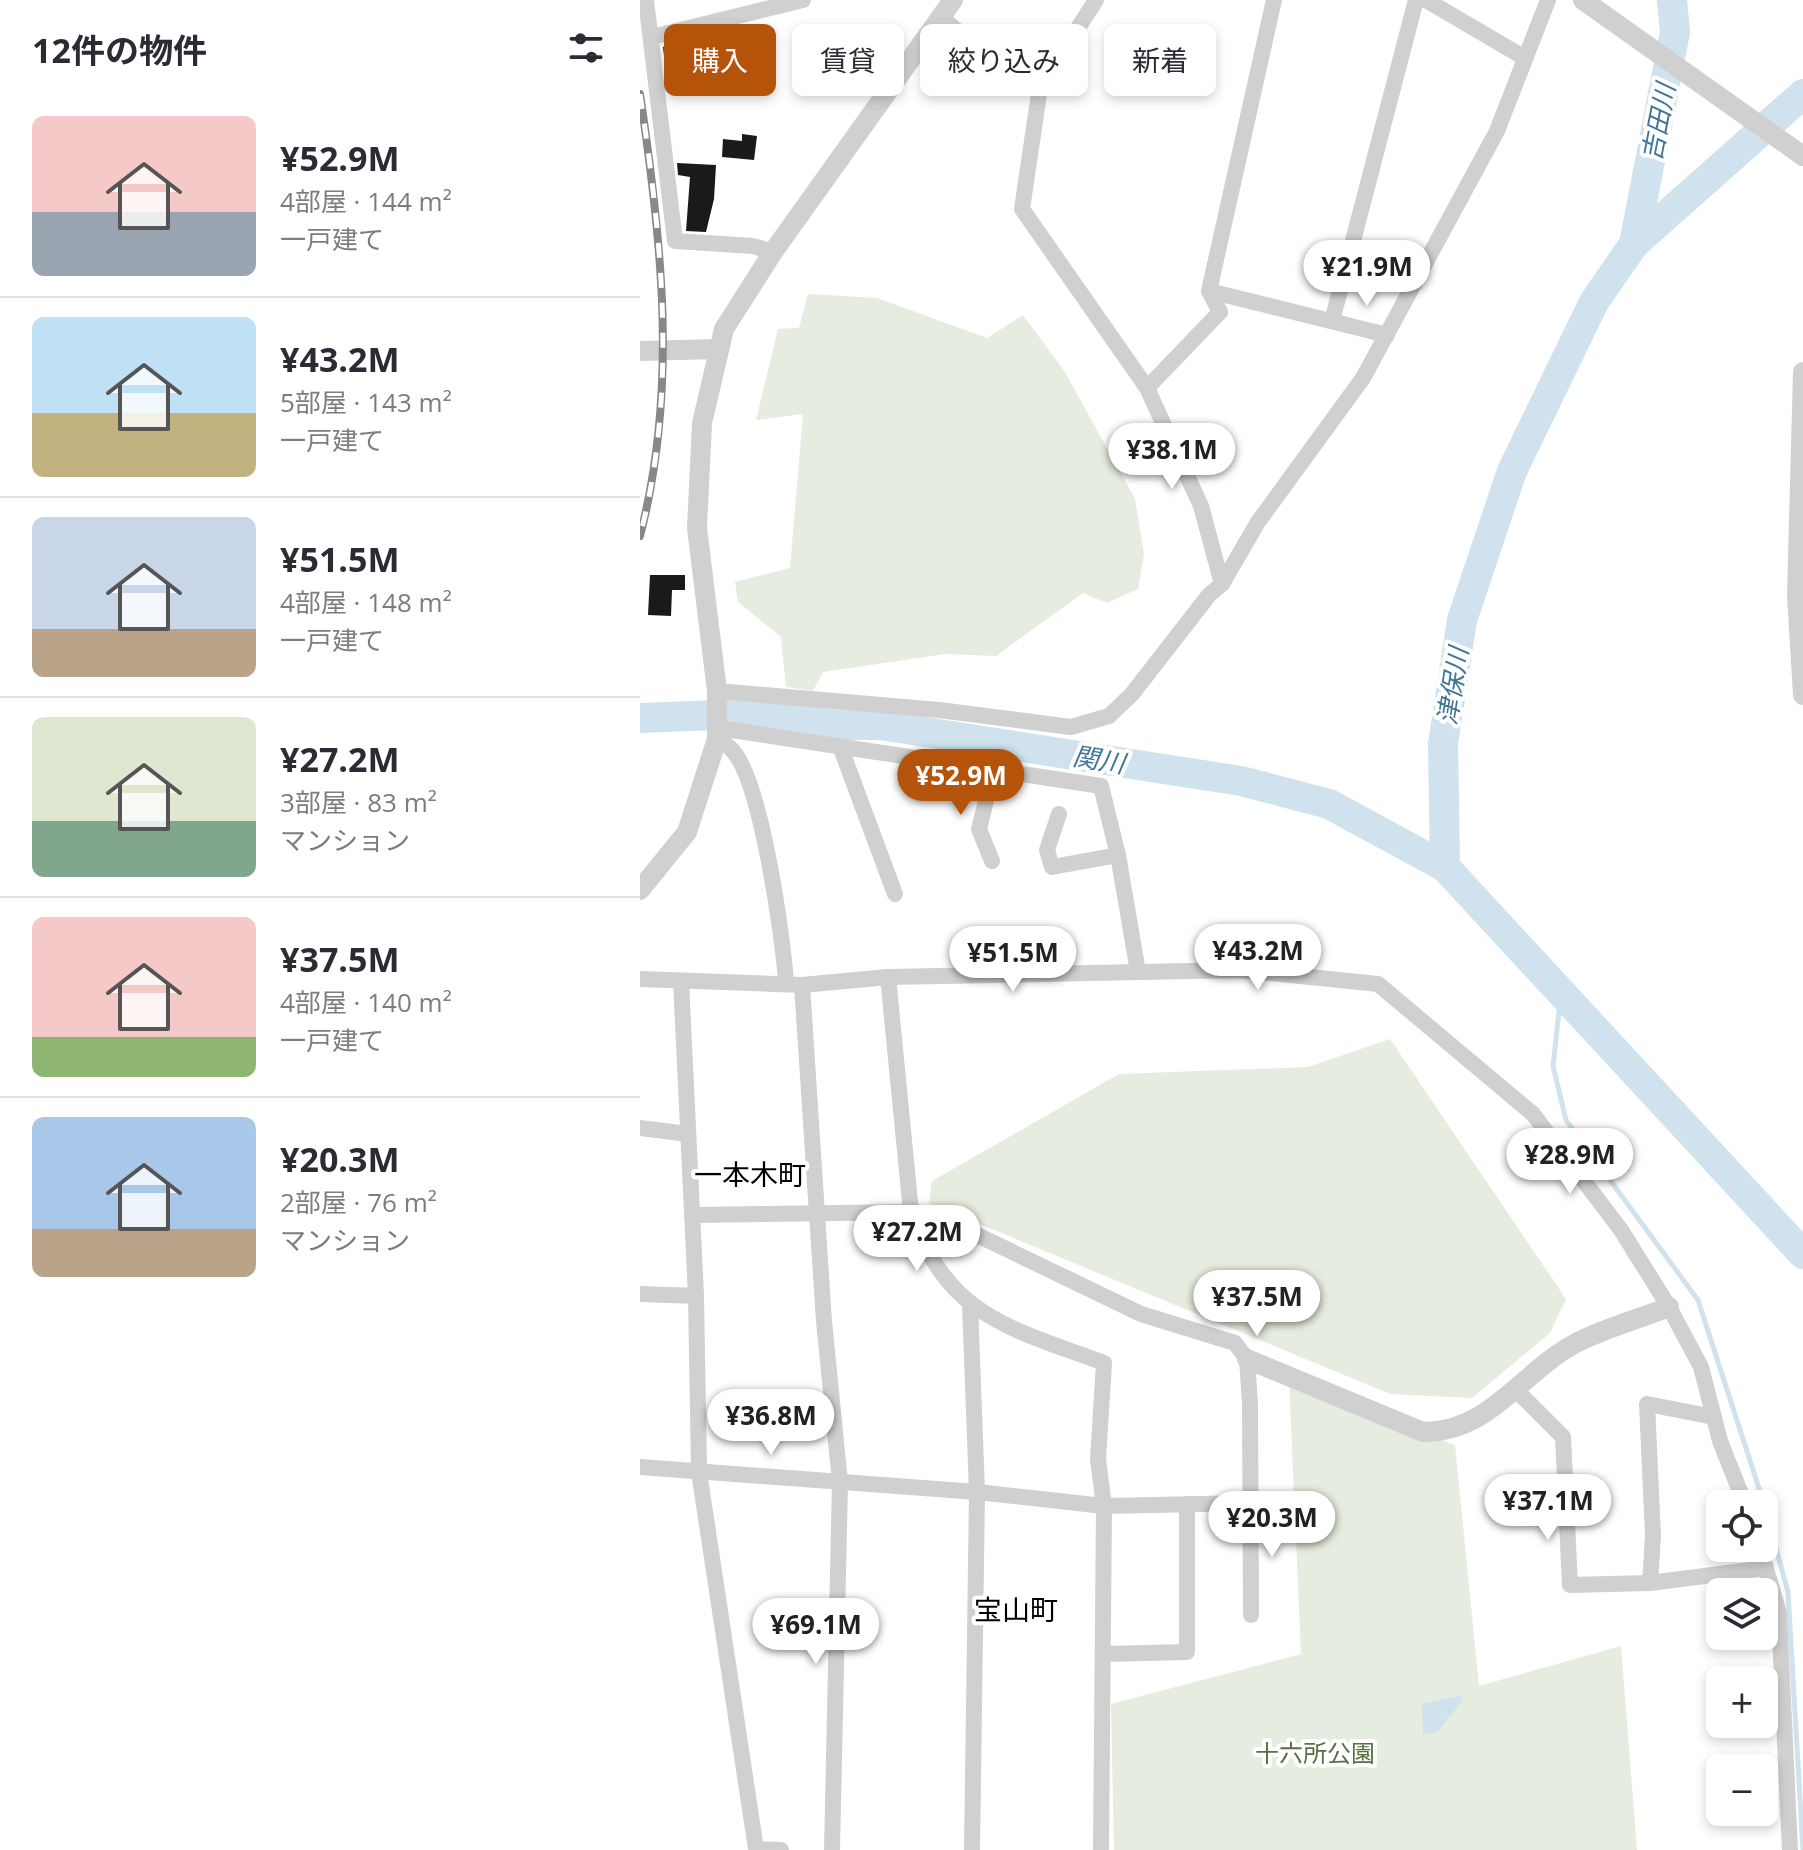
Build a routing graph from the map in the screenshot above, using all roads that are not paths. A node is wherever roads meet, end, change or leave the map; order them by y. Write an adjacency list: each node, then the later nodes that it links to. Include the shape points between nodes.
1 (646, 0): 13 (street)
2 (803, 0): 13 (street)
3 (953, 0): 10 (street)
4 (1096, 0): 12 (street)
5 (1274, 0): 18 (street)
6 (1416, 0): 19 (street)
7 (1426, 0): 14 (street)
8 (1548, 0): 14 (street)
9 (1583, 0): 16 (street)
10 (941, 17): 11 (street); 17 (street)
11 (949, 24)
12 (1081, 24)
13 (652, 37): 17 (street, via 675,241)
14 (1525, 58): 20 (street, via 1497,131)
15 (1039, 96): 24 (street, via 1022,209)
16 (1803, 156)
17 (773, 252): 21 (street, via 724,329)
18 (1209, 291): 19 (street); 24 (street, via 1220,312)
19 (1332, 321): 20 (street)
20 (1387, 335): 25 (street, via 1363,378 1258,522)
21 (718, 349): 22 (street); 27 (street, via 702,423 697,528)
22 (640, 351)
23 (1803, 372): 26 (street)
24 (1147, 388): 25 (street, via 1201,506)
25 (1222, 584): 27 (street, via 1109,716 1071,727)
26 (1800, 596): 28 (street)
27 (717, 691): 29 (street)
28 (1803, 695)
29 (718, 734): 30 (street); 35 (street, via 687,832); 41 (street, via 734,751 753,797)
30 (840, 746): 31 (street); 36 (street)
31 (994, 769): 33 (street, via 1101,786); 34 (street, via 979,829)
32 (1059, 814): 33 (street, via 1047,850 1052,867)
33 (1118, 855): 37 (street)
34 (992, 861)
35 (640, 890)
36 (895, 894)
37 (1138, 972): 38 (street); 50 (street, via 1240,970 1378,984 1533,1114 1621,1230)
38 (888, 977): 41 (street); 45 (street)
39 (640, 979): 40 (street)
40 (681, 981): 41 (street); 43 (street)
41 (794, 983): 44 (street)
42 (640, 1128): 43 (street)
43 (688, 1134): 46 (street)
44 (819, 1211): 45 (street); 46 (street); 56 (street)
45 (911, 1212): 49 (street, via 923,1247); 51 (street, via 975,1234 1141,1314 1235,1343)
46 (692, 1215): 48 (street)
47 (640, 1294): 48 (street)
48 (696, 1296): 55 (street)
49 (970, 1304): 58 (street); 61 (street, via 1015,1332 1104,1363 1098,1459)
50 (1669, 1307): 52 (street, via 1575,1344); 53 (street, via 1701,1367)
51 (1247, 1359): 52 (street, via 1423,1432 1442,1432 1478,1419); 59 (street)
52 (1516, 1390): 64 (street, via 1563,1437 1570,1585)
53 (1714, 1417): 57 (street); 64 (street, via 1647,1404)
54 (640, 1467): 55 (street)
55 (699, 1472): 56 (street); 67 (street, via 756,1849)
56 (840, 1482): 58 (street); 68 (street)
57 (1740, 1490)
58 (977, 1492): 61 (street); 69 (street)
59 (1248, 1503): 60 (street); 65 (street)
60 (1187, 1504): 61 (street); 66 (street, via 1187,1652)
61 (1104, 1506): 66 (street)
62 (1764, 1562): 63 (street)
63 (1766, 1568): 64 (street); 71 (street, via 1779,1613)
64 (1650, 1583)
65 (1251, 1615)
66 (1103, 1654): 70 (street)
67 (781, 1850)
68 (832, 1850)
69 (972, 1850)
70 (1101, 1850)
71 (1790, 1850)

